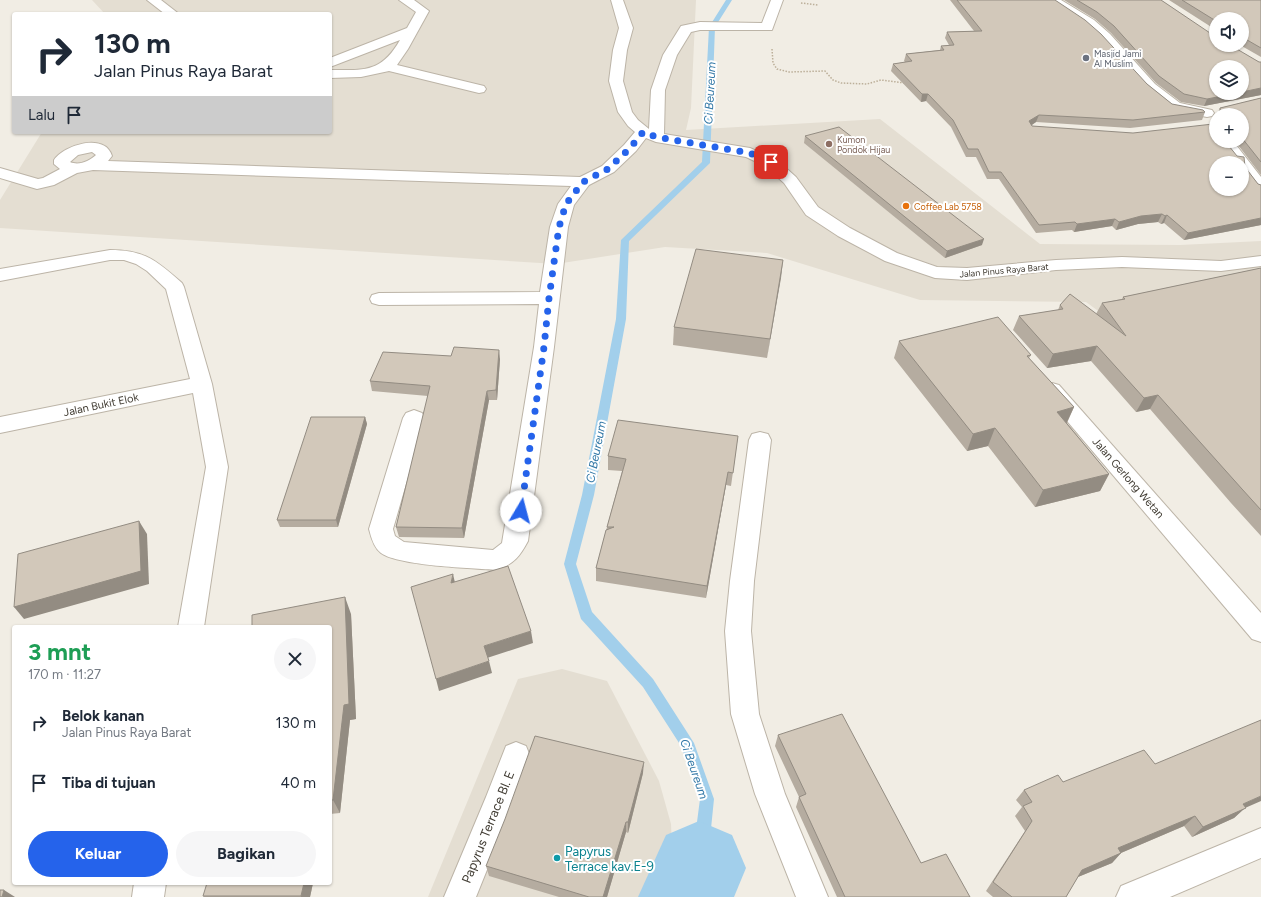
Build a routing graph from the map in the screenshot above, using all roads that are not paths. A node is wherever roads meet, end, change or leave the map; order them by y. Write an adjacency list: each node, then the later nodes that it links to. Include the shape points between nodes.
1 (153, 0): 6 (street)
2 (405, 0): 7 (street, via 423,11)
3 (617, 0): 15 (street, via 626,28 616,81 626,112 633,123)
4 (778, 0): 15 (street, via 767,27 686,28 670,55 658,90)
5 (1052, 0): 12 (street, via 1105,37 1150,87 1175,107)
6 (170, 12)
7 (412, 31): 8 (street); 9 (street, via 397,56)
8 (332, 62)
9 (387, 66): 10 (street, via 372,71); 11 (street)
10 (332, 74)
11 (479, 89)
12 (1209, 119)
13 (1209, 120): 14 (street)
14 (1198, 127)
15 (655, 136): 18 (street, via 630,148 608,169); 20 (street, Jalan Pinus Raya Barat, via 750,153 771,162 790,180 812,211 858,241 935,272 967,274 1122,262 1221,266)
16 (1230, 148): 19 (street)
17 (0, 173): 18 (street, via 37,184 48,182 74,168 93,165)
18 (583, 182): 22 (street, via 566,204 559,227)
19 (1261, 188)
20 (1261, 261)
21 (0, 275): 25 (street, via 110,255 125,255 142,260 175,287)
22 (549, 298): 23 (street); 26 (street, via 516,541 511,550 497,560 394,550 382,537 381,529)
23 (379, 299)
24 (1038, 373): 30 (street, Jalan Gerlong Wetan)
25 (202, 384): 27 (street, Jalan Bukit Elok); 29 (street, via 217,467)
26 (414, 418)
27 (0, 425)
28 (760, 440): 36 (street, via 738,631 745,714 770,794)
29 (191, 625)
30 (1261, 631)
31 (516, 756): 35 (street, Papyrus Terrace Bl. E)
32 (1261, 843): 37 (street)
33 (150, 885): 34 (street)
34 (148, 897)
35 (460, 897)
36 (812, 897)
37 (1132, 897)

